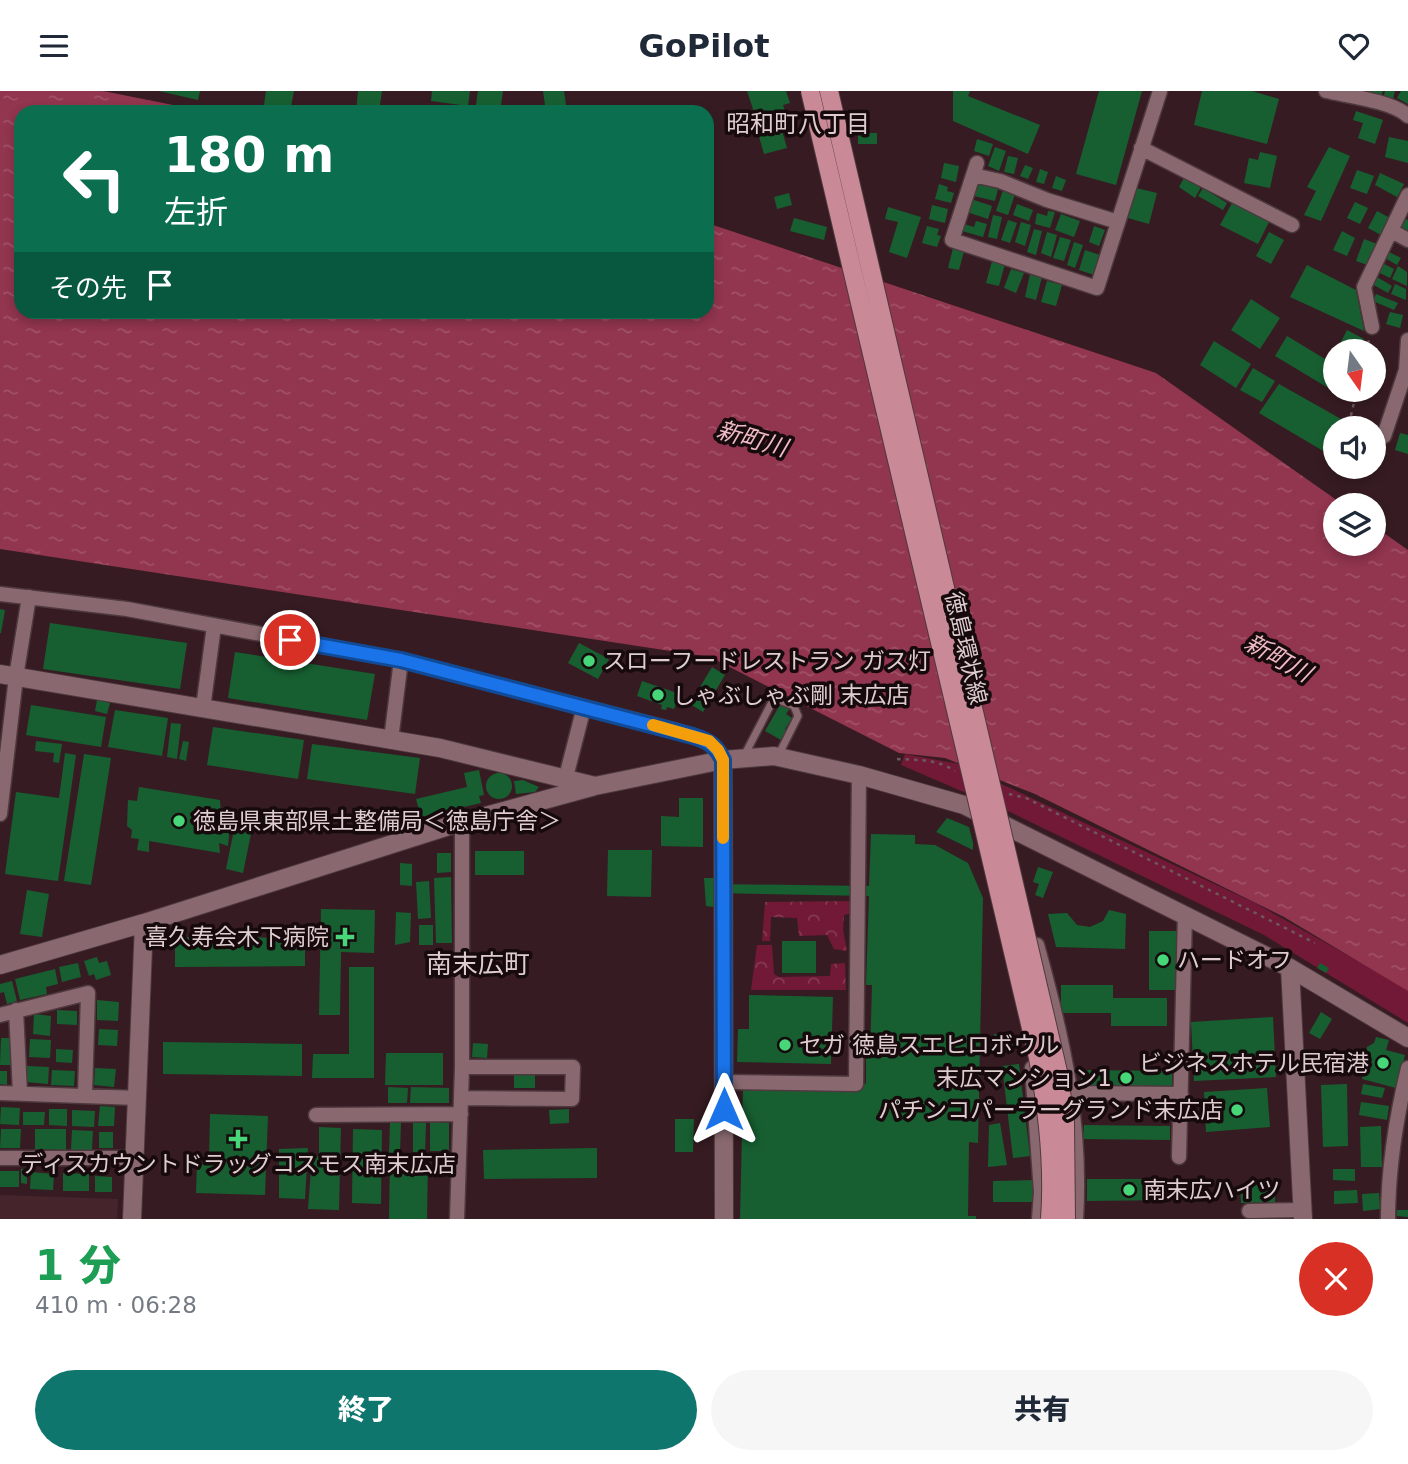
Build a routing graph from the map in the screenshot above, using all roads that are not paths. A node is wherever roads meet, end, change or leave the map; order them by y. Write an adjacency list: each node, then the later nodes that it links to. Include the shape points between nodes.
1 (810, 91): 68 (main road, 徳島環状線, bridge, via 1038,1058 1049,1139)
2 (829, 91): 69 (main road, 徳島環状線, bridge, via 1059,1076 1066,1135)
3 (1160, 91): 6 (street)
4 (1326, 91): 5 (street, via 1376,102)
5 (1408, 116)
6 (1141, 148): 8 (street); 9 (street)
7 (1408, 195): 10 (street)
8 (1118, 222): 8 (street, via 1047,200 975,169 952,240 1097,288)
9 (1292, 225)
10 (1392, 231): 11 (street); 12 (street, via 1364,287)
11 (1408, 240)
12 (1373, 327)
13 (1408, 340): 14 (street)
14 (1408, 348): 15 (street, via 1406,370)
15 (1386, 430)
16 (0, 594): 17 (street)
17 (29, 597): 18 (street); 20 (street)
18 (214, 626): 19 (street); 22 (street)
19 (401, 660): 21 (street); 23 (street)
20 (8, 676): 22 (street); 30 (street)
21 (584, 707): 26 (street, via 709,741); 28 (street)
22 (202, 708): 23 (street)
23 (391, 740): 28 (street)
24 (777, 757): 25 (street); 25 (lane, via 798,716 794,706 779,700 771,704); 27 (street)
25 (743, 758): 26 (street)
26 (723, 760): 29 (street); 47 (street)
27 (859, 775): 31 (street, via 964,805); 47 (street, via 856,1084)
28 (566, 777): 29 (street)
29 (594, 786): 32 (street)
30 (0, 814)
31 (995, 820): 33 (street); 34 (street)
32 (462, 822): 35 (street); 43 (street)
33 (1001, 841): 38 (street); 39 (street, via 1006,931)
34 (1185, 914): 37 (street); 51 (street)
35 (144, 923): 36 (street); 53 (street)
36 (0, 965)
37 (1290, 968): 42 (street); 63 (street)
38 (1049, 989): 39 (street); 46 (street)
39 (1020, 998): 45 (street)
40 (16, 1010): 41 (street); 49 (street); 52 (street, via 88,993)
41 (0, 1015)
42 (1408, 1038)
43 (462, 1067): 54 (street); 54 (street, via 573,1067 572,1099)
44 (1408, 1068): 71 (street, via 1395,1123)
45 (1033, 1070): 46 (street); 57 (street)
46 (1068, 1070): 50 (street)
47 (724, 1082): 66 (street)
48 (0, 1093): 49 (street)
49 (20, 1093): 52 (street)
50 (1072, 1093): 51 (street); 58 (street)
51 (1181, 1094): 59 (street)
52 (85, 1095): 53 (street)
53 (137, 1098): 61 (street)
54 (461, 1098): 55 (street)
55 (461, 1114): 56 (street); 65 (street)
56 (316, 1115)
57 (1038, 1153): 58 (street); 67 (street)
58 (1076, 1155): 70 (street)
59 (1178, 1157)
60 (0, 1158): 61 (street)
61 (134, 1158): 64 (street)
62 (1249, 1211): 63 (street)
63 (1303, 1215)
64 (132, 1219)
65 (457, 1219)
66 (724, 1219)
67 (1039, 1219)
68 (1050, 1219)
69 (1066, 1219)
70 (1076, 1219)
71 (1388, 1219)

